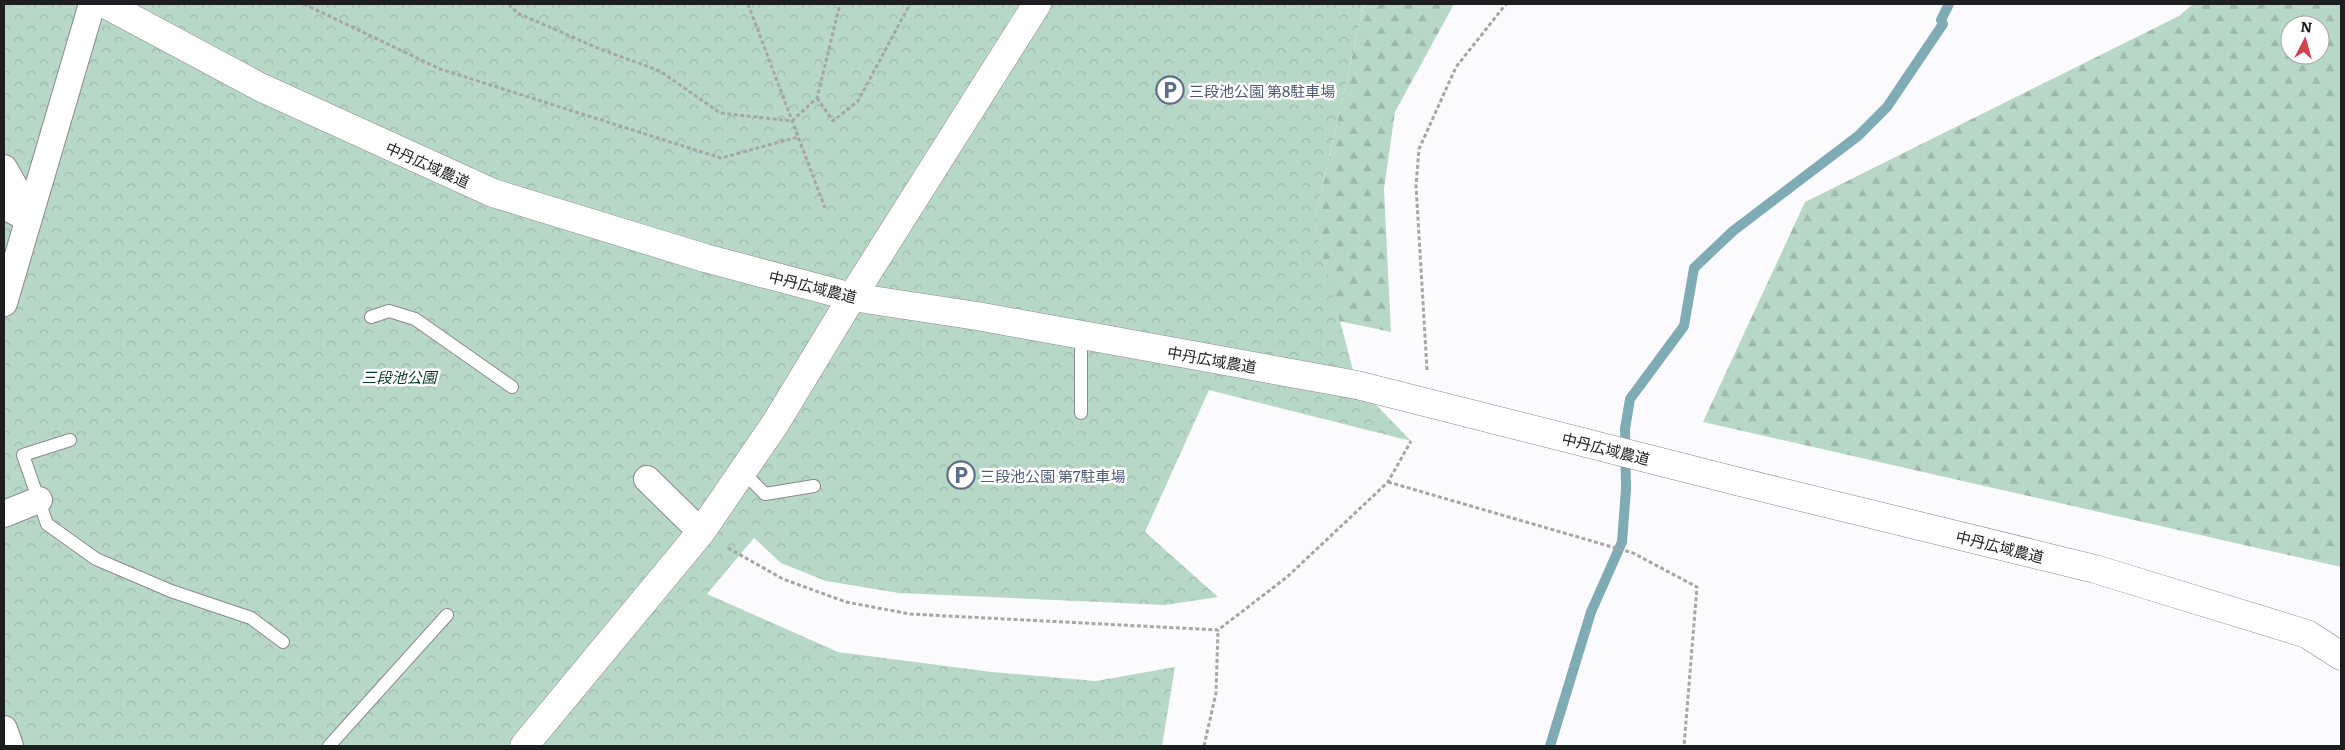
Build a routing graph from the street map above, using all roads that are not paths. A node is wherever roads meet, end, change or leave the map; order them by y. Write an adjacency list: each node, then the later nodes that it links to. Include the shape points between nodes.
1 (105, 4): 7 (street, 中丹広域農道, via 260,88 493,193 705,258)
2 (1037, 4): 7 (street)
3 (89, 14): 6 (street)
4 (4, 168): 6 (street)
5 (4, 206): 6 (street)
6 (31, 209): 8 (street)
7 (852, 297): 10 (street, 中丹広域農道); 14 (street)
8 (4, 303)
9 (371, 317): 11 (lane, via 389,311 416,319)
10 (1081, 335): 12 (lane); 22 (street, 中丹広域農道, bridge, via 1358,385 2095,569 2307,634)
11 (512, 387)
12 (1081, 413)
13 (70, 440): 17 (lane, via 23,455)
14 (743, 472): 16 (lane, via 765,494); 19 (street)
15 (647, 479): 19 (street)
16 (814, 486)
17 (39, 500): 18 (street); 21 (lane, via 47,524 96,559 171,591 251,618)
18 (4, 514)
19 (702, 532): 26 (street)
20 (447, 615): 25 (lane)
21 (284, 642)
22 (2341, 656)
23 (4, 729): 24 (street)
24 (10, 746)
25 (329, 746)
26 (524, 746)

